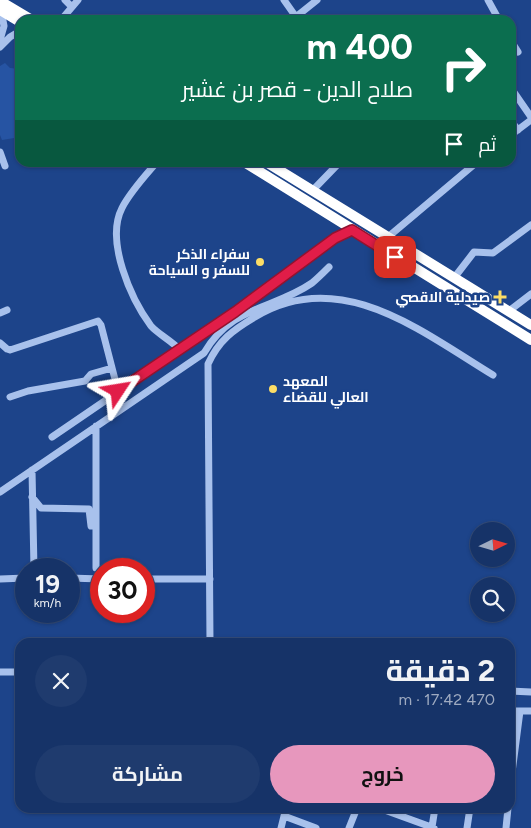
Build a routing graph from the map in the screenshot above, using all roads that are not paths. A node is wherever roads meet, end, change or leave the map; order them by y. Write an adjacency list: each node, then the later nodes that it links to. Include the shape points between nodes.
1 (65, 0): 7 (street)
2 (78, 0): 7 (street)
3 (284, 0): 11 (street)
4 (317, 0): 12 (street)
5 (488, 0): 13 (street)
6 (0, 1): 9 (highway)
7 (72, 7): 10 (street)
8 (0, 10): 14 (highway); 16 (street, via 4,26)
9 (24, 15)
10 (65, 15)
11 (292, 15)
12 (298, 15)
13 (496, 15)
14 (15, 19)
15 (15, 34): 17 (street)
16 (0, 40)
17 (0, 47)
18 (516, 49): 19 (street)
19 (518, 52)
20 (516, 96): 21 (street)
21 (531, 118): 22 (street)
22 (516, 131)
23 (0, 152): 24 (street)
24 (5, 166)
25 (153, 167): 44 (street, via 122,207 117,238 131,295 153,328)
26 (252, 167): 33 (highway)
27 (280, 167): 30 (highway)
28 (335, 167): 30 (street)
29 (471, 167): 34 (street)
30 (312, 191): 31 (highway)
31 (351, 216): 33 (highway, via 353,223); 34 (highway)
32 (531, 225): 37 (street, via 493,253 474,252)
33 (349, 228): 35 (highway); 44 (street)
34 (386, 236): 35 (highway, via 376,238); 37 (highway)
35 (378, 246): 41 (highway)
36 (330, 267): 50 (street, via 312,283 252,310 216,334 204,353)
37 (454, 278): 39 (highway)
38 (531, 294): 39 (street)
39 (509, 312): 40 (highway)
40 (531, 325)
41 (531, 340)
42 (0, 343): 43 (street)
43 (10, 350): 45 (street); 46 (street, via 98,321)
44 (180, 350): 48 (street)
45 (0, 353)
46 (112, 368): 48 (street); 49 (street, via 91,374 85,381 28,390)
47 (493, 375): 61 (street, via 387,312 353,301 322,298 295,301 268,309 243,324 216,346 208,364)
48 (118, 391): 51 (street)
49 (10, 397)
50 (96, 426): 52 (street); 57 (street)
51 (52, 437)
52 (32, 470): 53 (street); 54 (street)
53 (0, 492)
54 (32, 497): 55 (street); 56 (street, via 41,508 89,510)
55 (34, 558)
56 (92, 558)
57 (99, 558)
58 (15, 578): 59 (street)
59 (0, 579)
60 (155, 579): 61 (street)
61 (210, 579): 62 (street)
62 (210, 638)
63 (0, 672): 64 (street)
64 (15, 672)
65 (515, 691): 66 (street)
66 (531, 692)
67 (515, 711): 68 (street)
68 (520, 711): 69 (street); 70 (street)
69 (531, 711)
70 (515, 750)
71 (285, 813): 77 (street)
72 (355, 813): 80 (street)
73 (392, 813): 81 (street)
74 (434, 813): 81 (street)
75 (469, 813): 82 (street)
76 (508, 813): 83 (street)
77 (284, 816): 78 (street); 79 (street)
78 (281, 828)
79 (316, 828)
80 (349, 828)
81 (433, 828)
82 (467, 828)
83 (506, 828)

